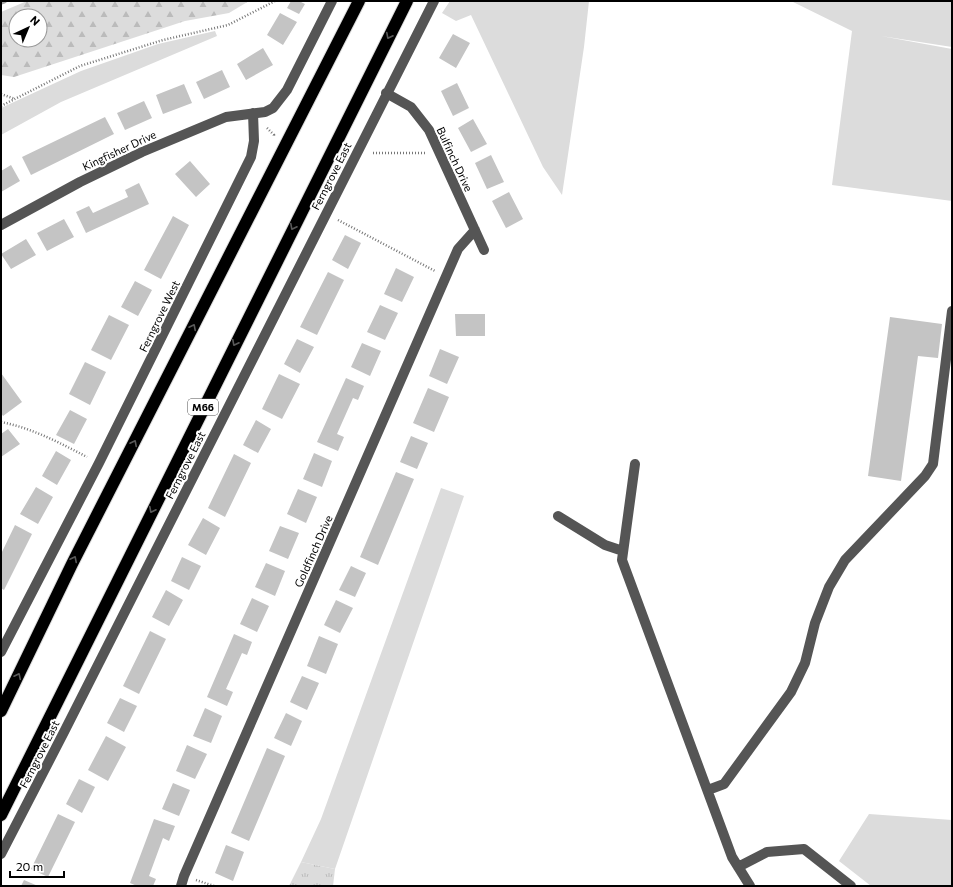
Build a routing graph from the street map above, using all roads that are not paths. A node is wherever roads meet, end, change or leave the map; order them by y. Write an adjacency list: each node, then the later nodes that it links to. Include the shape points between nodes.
1 (332, 1): 6 (street, via 279,103 265,112)
2 (360, 1): 15 (highway, one-way to 2, via 72,564)
3 (407, 1): 17 (highway, M66, one-way to 17)
4 (434, 1): 5 (street, Ferngrove East)
5 (386, 93): 8 (street, Bulfinch Drive, via 411,108 429,130); 18 (street, Ferngrove East)
6 (253, 113): 7 (street, Kingfisher Drive, via 226,118 142,152); 14 (street, Ferngrove West, via 254,141 251,157 99,463)
7 (1, 225)
8 (475, 230): 9 (street, Bulfinch Drive); 20 (street, Goldfinch Drive, via 458,249)
9 (484, 250)
10 (952, 311): 16 (street, via 932,464 925,476 845,560 829,587 815,623 805,663 792,692 724,784)
11 (635, 464): 13 (street)
12 (558, 516): 13 (street, via 604,545)
13 (622, 551): 16 (street, via 624,565)
14 (1, 652)
15 (1, 711)
16 (708, 790): 19 (street)
17 (1, 815)
18 (1, 854)
19 (738, 868): 21 (street); 22 (street, via 766,852 804,849)
20 (183, 881)
21 (750, 886)
22 (851, 886)

